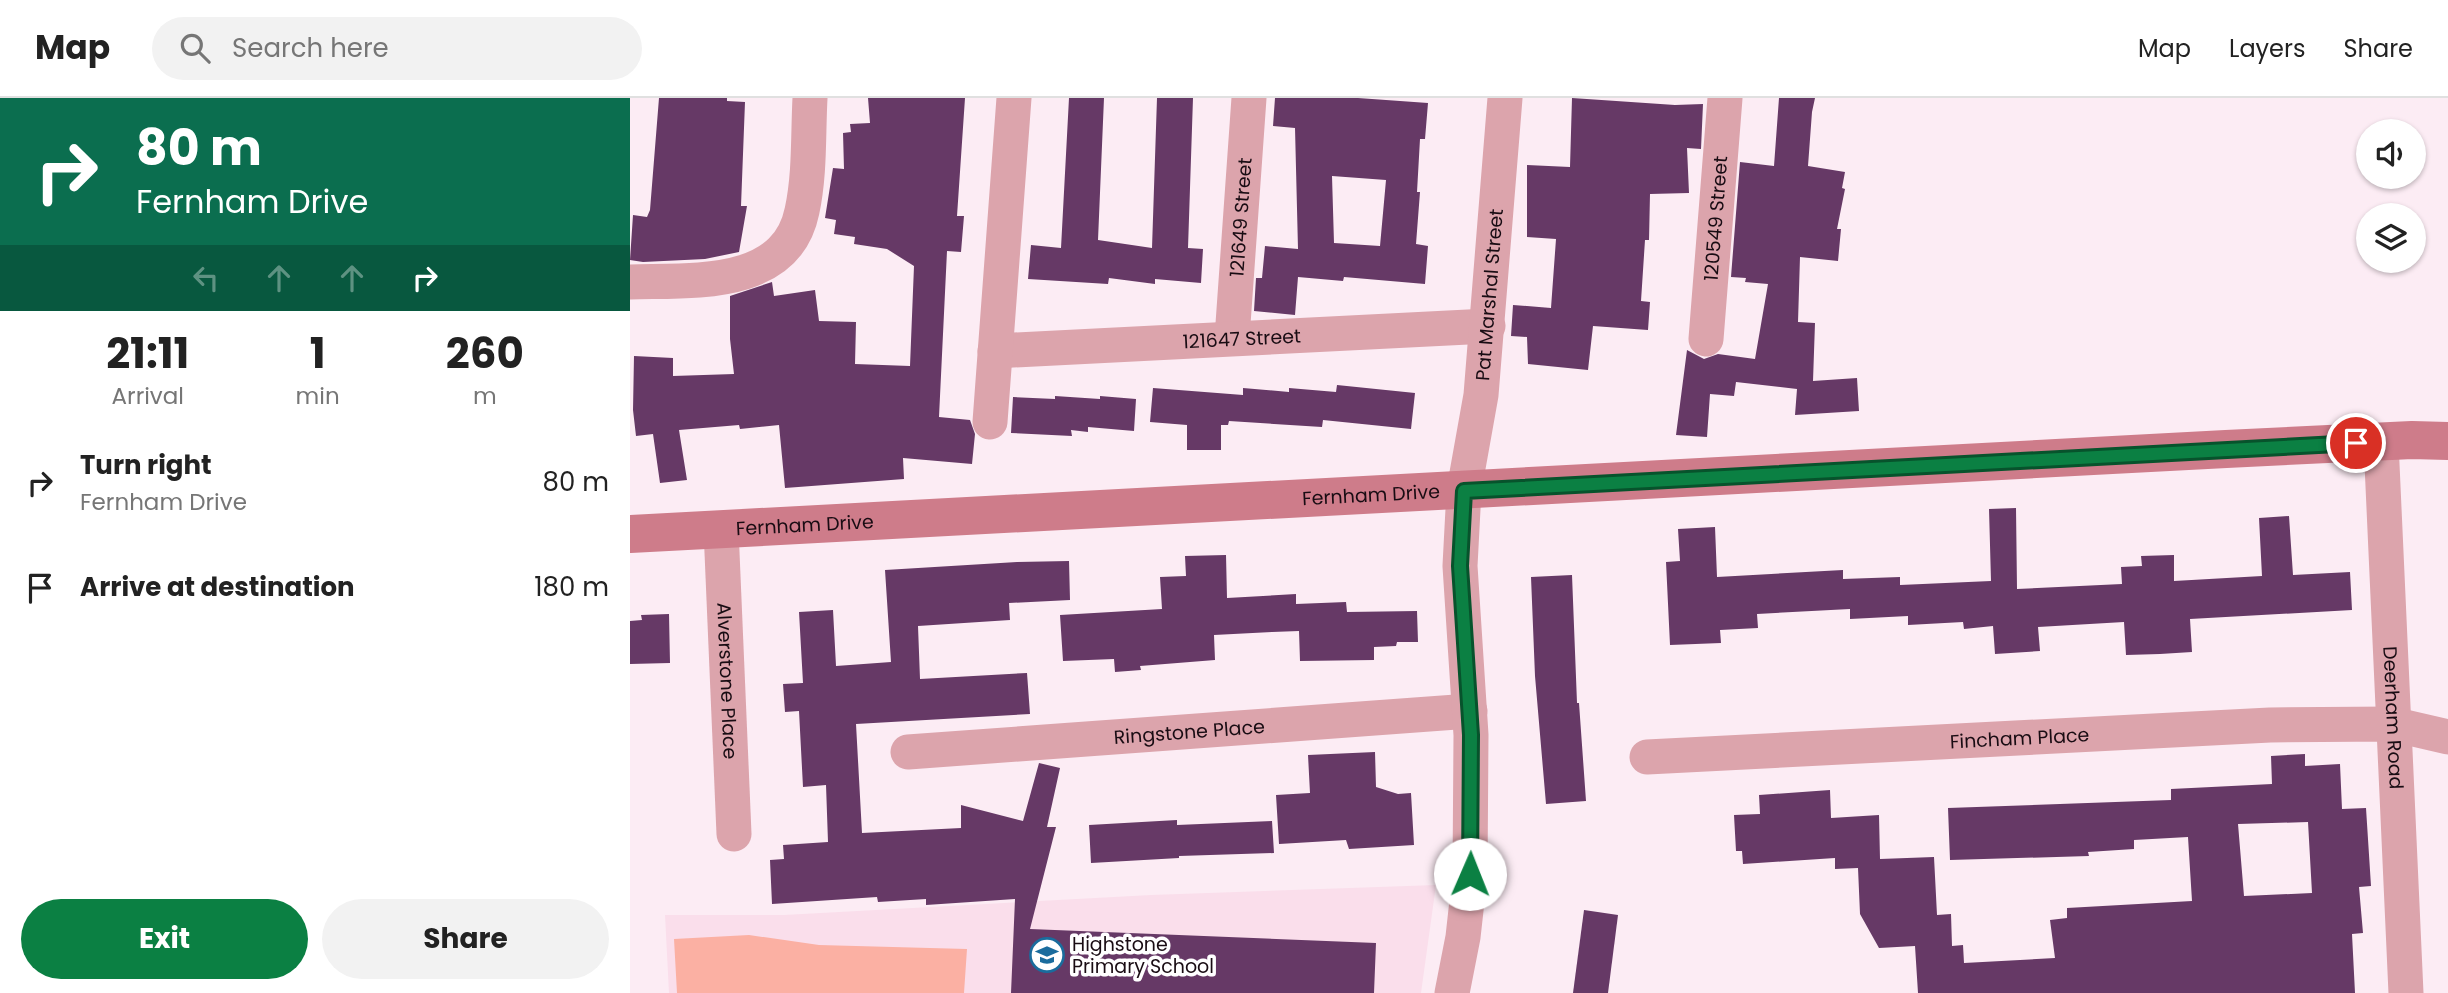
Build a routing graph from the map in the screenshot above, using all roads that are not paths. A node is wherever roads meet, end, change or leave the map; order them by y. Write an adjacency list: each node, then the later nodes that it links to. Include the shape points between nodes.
1 (810, 98): 6 (street, via 802,212 784,251 741,274)
2 (1014, 98): 10 (street)
3 (1249, 98): 8 (street, 121649 Street)
4 (1505, 98): 7 (street, Pat Marshal Street)
5 (1725, 98): 9 (street, 120549 Street)
6 (630, 282)
7 (1488, 326): 8 (street, 121647 Street); 14 (street, Pat Marshal Street)
8 (1231, 338): 10 (street, 121647 Street)
9 (1706, 339)
10 (995, 351): 11 (street)
11 (989, 422)
12 (2448, 441): 13 (street, Fernham Drive)
13 (2381, 442): 14 (street, Fernham Drive); 18 (street, Deerham Road)
14 (1464, 491): 15 (street, Fernham Drive); 17 (street, Pat Marshal Street, via 1460,566)
15 (721, 530): 16 (street, Fernham Drive); 22 (street, Alverstone Place)
16 (630, 534)
17 (1470, 711): 20 (street, Ringstone Place); 23 (street, Pat Marshal Street, via 1470,874)
18 (2392, 724): 19 (street, Fincham Place); 21 (street, Fincham Place, via 2270,725); 24 (street, Deerham Road)
19 (2448, 737)
20 (908, 752)
21 (1647, 757)
22 (734, 834)
23 (1452, 993)
24 (2406, 993)

